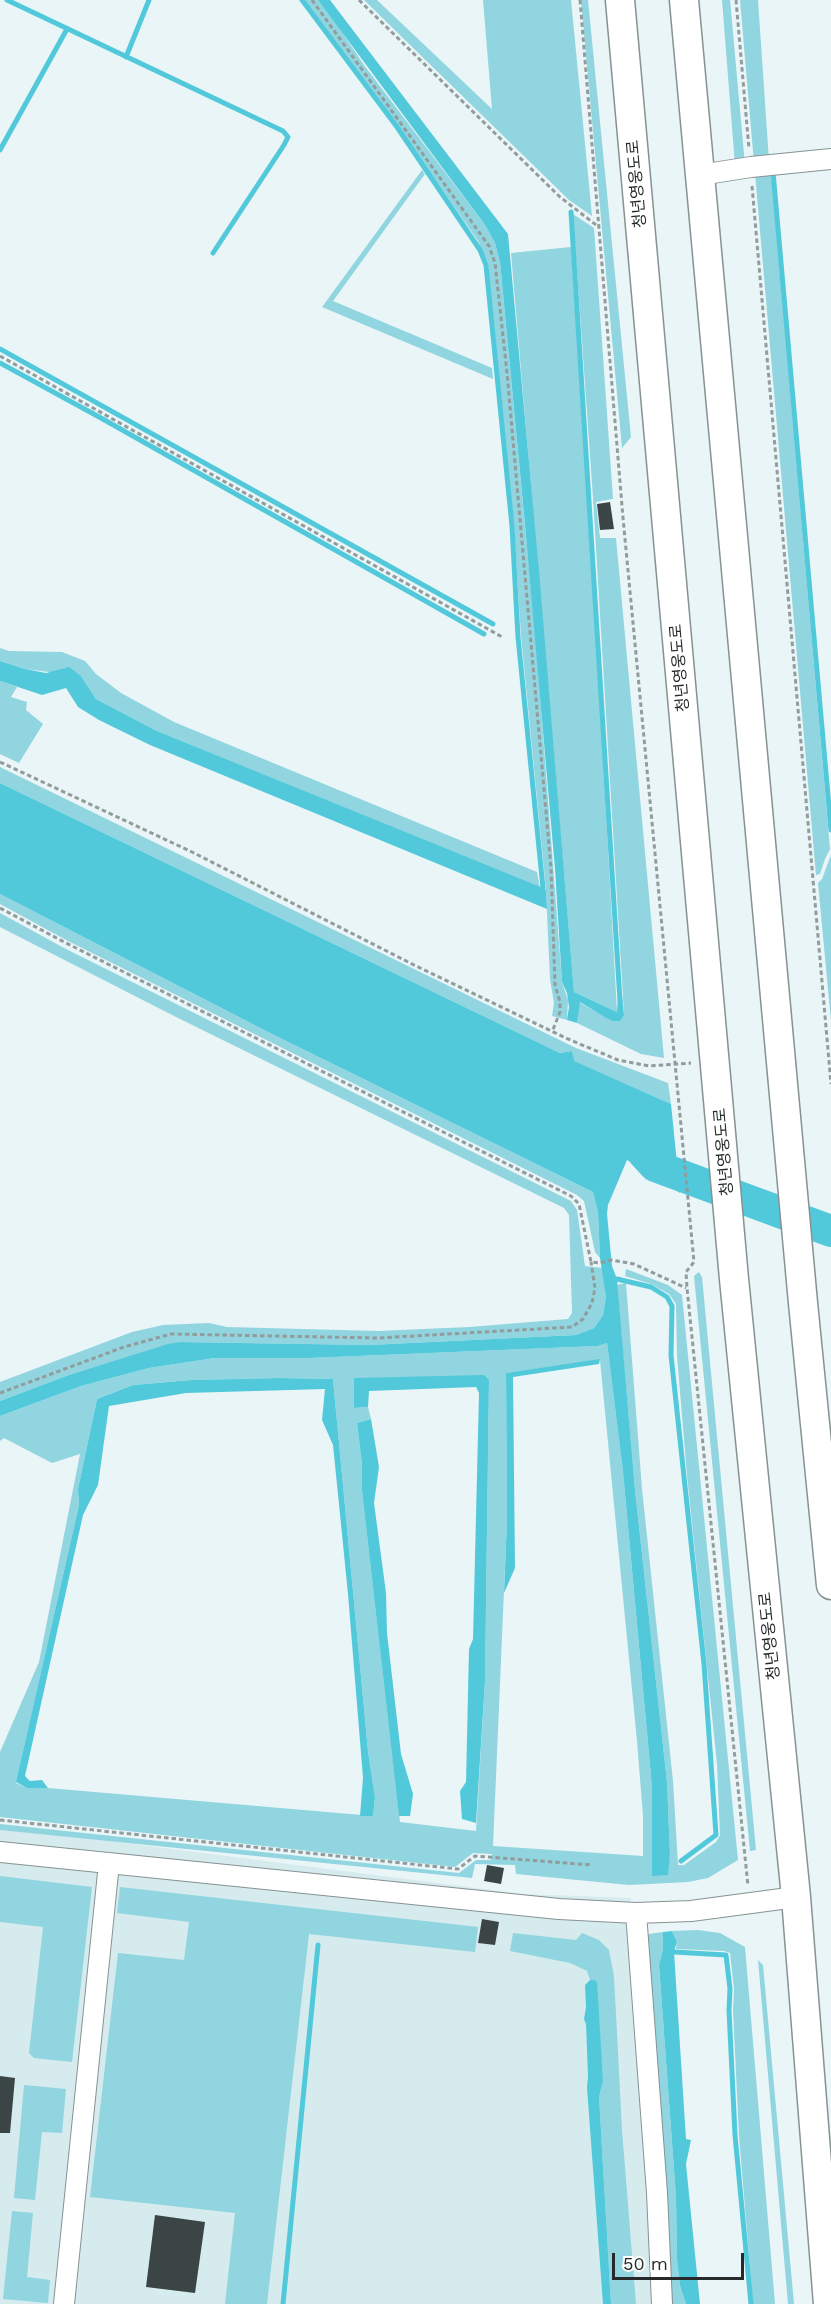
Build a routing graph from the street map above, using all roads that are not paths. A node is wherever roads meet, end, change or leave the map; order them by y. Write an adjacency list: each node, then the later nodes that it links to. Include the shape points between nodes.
1 (620, 0): 8 (highway, 청년영웅도로, via 734,1279)
2 (684, 0): 4 (highway)
3 (831, 159): 4 (street)
4 (700, 175): 5 (highway)
5 (830, 1569)
6 (0, 1852): 7 (street)
7 (110, 1863): 9 (street, via 559,1909); 10 (street)
8 (796, 1897): 9 (street, via 691,1911); 12 (highway, 청년영웅도로)
9 (636, 1913): 11 (street)
10 (64, 2304)
11 (662, 2304)
12 (828, 2304)

